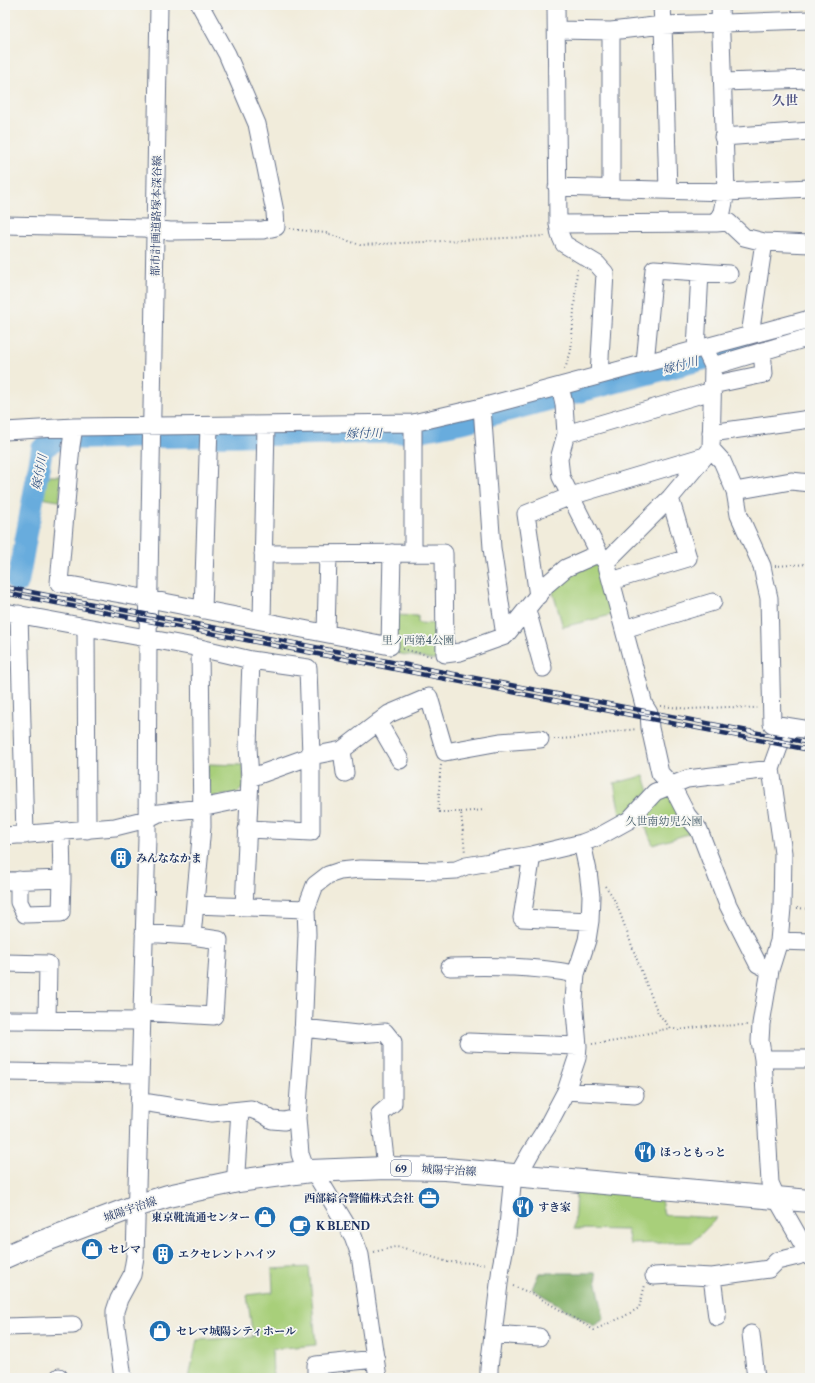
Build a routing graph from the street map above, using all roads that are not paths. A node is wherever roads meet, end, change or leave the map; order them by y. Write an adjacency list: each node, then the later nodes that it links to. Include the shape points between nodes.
1 (159, 5): 22 (street, 都市計画道路塚本深谷線)
2 (200, 5): 22 (street, via 227,54 257,124 276,227 263,230)
3 (556, 5): 9 (street)
4 (662, 5): 8 (street)
5 (720, 5): 7 (street)
6 (810, 20): 7 (street)
7 (720, 23): 8 (street); 12 (street)
8 (663, 25): 10 (street); 18 (street)
9 (556, 30): 10 (street); 15 (street)
10 (611, 31): 16 (street)
11 (810, 79): 12 (street)
12 (723, 82): 14 (street)
13 (810, 131): 14 (street)
14 (723, 137): 19 (street)
15 (557, 186): 16 (street); 23 (street)
16 (611, 188): 18 (street)
17 (810, 188): 19 (street)
18 (668, 190): 19 (street)
19 (726, 192): 20 (street, via 722,212)
20 (716, 223): 23 (street); 24 (street, via 728,222 744,237)
21 (5, 225): 22 (street)
22 (156, 230): 40 (street, 都市計画道路塚本深谷線)
23 (559, 230): 35 (street, via 564,244 597,264 605,273)
24 (764, 242): 25 (street); 29 (street)
25 (810, 244)
26 (700, 272): 27 (street); 31 (street); 33 (street, via 654,269)
27 (729, 274)
28 (810, 319): 29 (street)
29 (750, 335): 31 (street)
30 (810, 337): 32 (street)
31 (700, 348): 33 (street); 34 (street)
32 (762, 352): 34 (street); 37 (street, via 764,374)
33 (645, 363): 35 (street)
34 (713, 366): 37 (street)
35 (599, 375): 36 (street)
36 (560, 386): 38 (street); 47 (street)
37 (712, 388): 46 (street); 47 (street)
38 (482, 407): 42 (street); 69 (street, via 492,548)
39 (810, 419): 46 (street)
40 (152, 426): 41 (street); 44 (street); 60 (street, 都市計画道路塚本深谷線)
41 (74, 428): 43 (street); 60 (street, via 58,583)
42 (413, 430): 45 (street); 54 (street)
43 (5, 433)
44 (208, 433): 45 (street); 62 (street)
45 (266, 433): 55 (street)
46 (712, 433): 48 (street)
47 (566, 434): 51 (street, via 559,459 561,477)
48 (708, 453): 50 (street, via 722,460); 51 (street); 52 (street)
49 (810, 483): 50 (street, via 791,481)
50 (735, 491): 75 (street, via 739,515 762,566 769,598 772,724)
51 (571, 496): 57 (street); 59 (street, via 526,514)
52 (670, 498): 57 (street); 58 (street, via 688,558)
53 (392, 553): 54 (street); 56 (street); 68 (street, via 390,646)
54 (413, 553): 69 (street, via 444,553 445,654 460,652)
55 (263, 554): 56 (street); 65 (street)
56 (328, 554): 68 (street)
57 (603, 558): 58 (street); 59 (street, via 593,556 566,568)
58 (611, 581): 67 (street)
59 (538, 596): 63 (street)
60 (149, 599): 62 (street); 70 (street, 都市計画道路塚本深谷線)
61 (713, 602): 67 (street)
62 (203, 610): 65 (street)
63 (527, 610): 69 (street); 73 (street)
64 (12, 613): 66 (street); 91 (street)
65 (262, 621): 68 (street)
66 (86, 627): 70 (street); 89 (street)
67 (624, 629): 84 (street, via 644,705 649,713 660,773)
68 (326, 633)
69 (505, 636)
70 (148, 639): 71 (street); 87 (street, 都市計画道路塚本深谷線)
71 (200, 648): 72 (street); 86 (street)
72 (251, 660): 79 (street, via 308,668); 83 (street, via 248,747)
73 (544, 668)
74 (378, 722): 77 (street, via 388,714 429,697 445,752 500,742); 78 (street); 80 (street)
75 (792, 727): 76 (street); 81 (street, via 780,744)
76 (810, 730)
77 (540, 739)
78 (342, 750): 79 (street); 82 (street)
79 (311, 756): 83 (street); 88 (street, via 310,832)
80 (400, 760)
81 (771, 769): 84 (street, via 687,779); 103 (street, via 784,852)
82 (345, 773)
83 (250, 778): 85 (street)
84 (672, 786): 93 (street, via 655,792 629,820); 107 (street, via 699,830 728,905 758,964)
85 (249, 798): 86 (street); 88 (street)
86 (201, 808): 87 (street, via 159,813); 97 (street, via 202,827)
87 (147, 819): 89 (street, via 115,827); 101 (street, 都市計画道路塚本深谷線)
88 (247, 829): 98 (street)
89 (87, 830): 90 (street)
90 (61, 832): 91 (street); 95 (street)
91 (25, 835): 92 (street)
92 (5, 836)
93 (582, 843): 94 (street); 100 (street, via 591,896)
94 (532, 855): 99 (street, via 456,870 340,871 328,875 315,885); 100 (street, via 522,918)
95 (62, 880): 96 (street); 96 (street, via 61,913 47,914 25,914)
96 (12, 881)
97 (195, 905): 98 (street); 102 (street)
98 (244, 907): 99 (street)
99 (306, 909): 112 (street)
100 (590, 921): 108 (street)
101 (144, 932): 102 (street); 109 (street, 都市計画道路塚本深谷線)
102 (192, 936): 109 (street, via 219,940 214,1016)
103 (779, 941): 104 (street); 107 (street)
104 (810, 942)
105 (5, 963): 111 (street, via 48,964)
106 (450, 967): 108 (street, via 519,966 548,968)
107 (770, 970): 115 (street, via 761,1024)
108 (576, 974): 114 (street, via 574,1000)
109 (141, 1017): 111 (street); 118 (street, 都市計画道路塚本深谷線)
110 (5, 1020): 111 (street)
111 (47, 1020)
112 (303, 1028): 123 (street); 124 (street, via 357,1034 385,1032 393,1042 393,1103 380,1114)
113 (468, 1042): 114 (street)
114 (578, 1046): 119 (street, via 577,1058)
115 (763, 1059): 116 (street); 128 (street, via 770,1183)
116 (810, 1059)
117 (5, 1072): 118 (street)
118 (140, 1074): 121 (street, 都市計画道路塚本深谷線)
119 (566, 1091): 120 (street); 126 (street, via 547,1127)
120 (635, 1095)
121 (139, 1103): 122 (street, via 212,1113); 130 (street, 都市計画道路塚本深谷線)
122 (240, 1110): 123 (street, via 251,1109 272,1120); 127 (street, via 236,1172)
123 (298, 1118): 125 (street, via 300,1154 304,1165)
124 (386, 1168): 125 (main road, 城陽宇治線 / 69); 126 (main road, 城陽宇治線 / 69, via 445,1169)
125 (310, 1171): 127 (main road, 城陽宇治線 / 69); 141 (street, via 318,1178 353,1236 360,1255)
126 (516, 1175): 128 (main road, 城陽宇治線 / 69); 138 (street)
127 (238, 1181): 130 (main road, 城陽宇治線 / 69)
128 (777, 1199): 129 (main road, 城陽宇治線 / 69); 131 (street)
129 (810, 1201)
130 (136, 1206): 132 (main road, 城陽宇治線 / 69); 142 (street, 都市計画道路塚本深谷線, via 134,1268 115,1311)
131 (809, 1254): 134 (street, via 777,1261 769,1269)
132 (5, 1257)
133 (654, 1276): 134 (street)
134 (712, 1277): 135 (street)
135 (717, 1317)
136 (73, 1324): 137 (street)
137 (5, 1327)
138 (493, 1334): 140 (street); 145 (street)
139 (751, 1334): 146 (street)
140 (540, 1337)
141 (376, 1359): 143 (street, via 316,1365); 144 (street)
142 (123, 1378)
143 (316, 1378)
144 (378, 1378)
145 (489, 1378)
146 (756, 1378)

